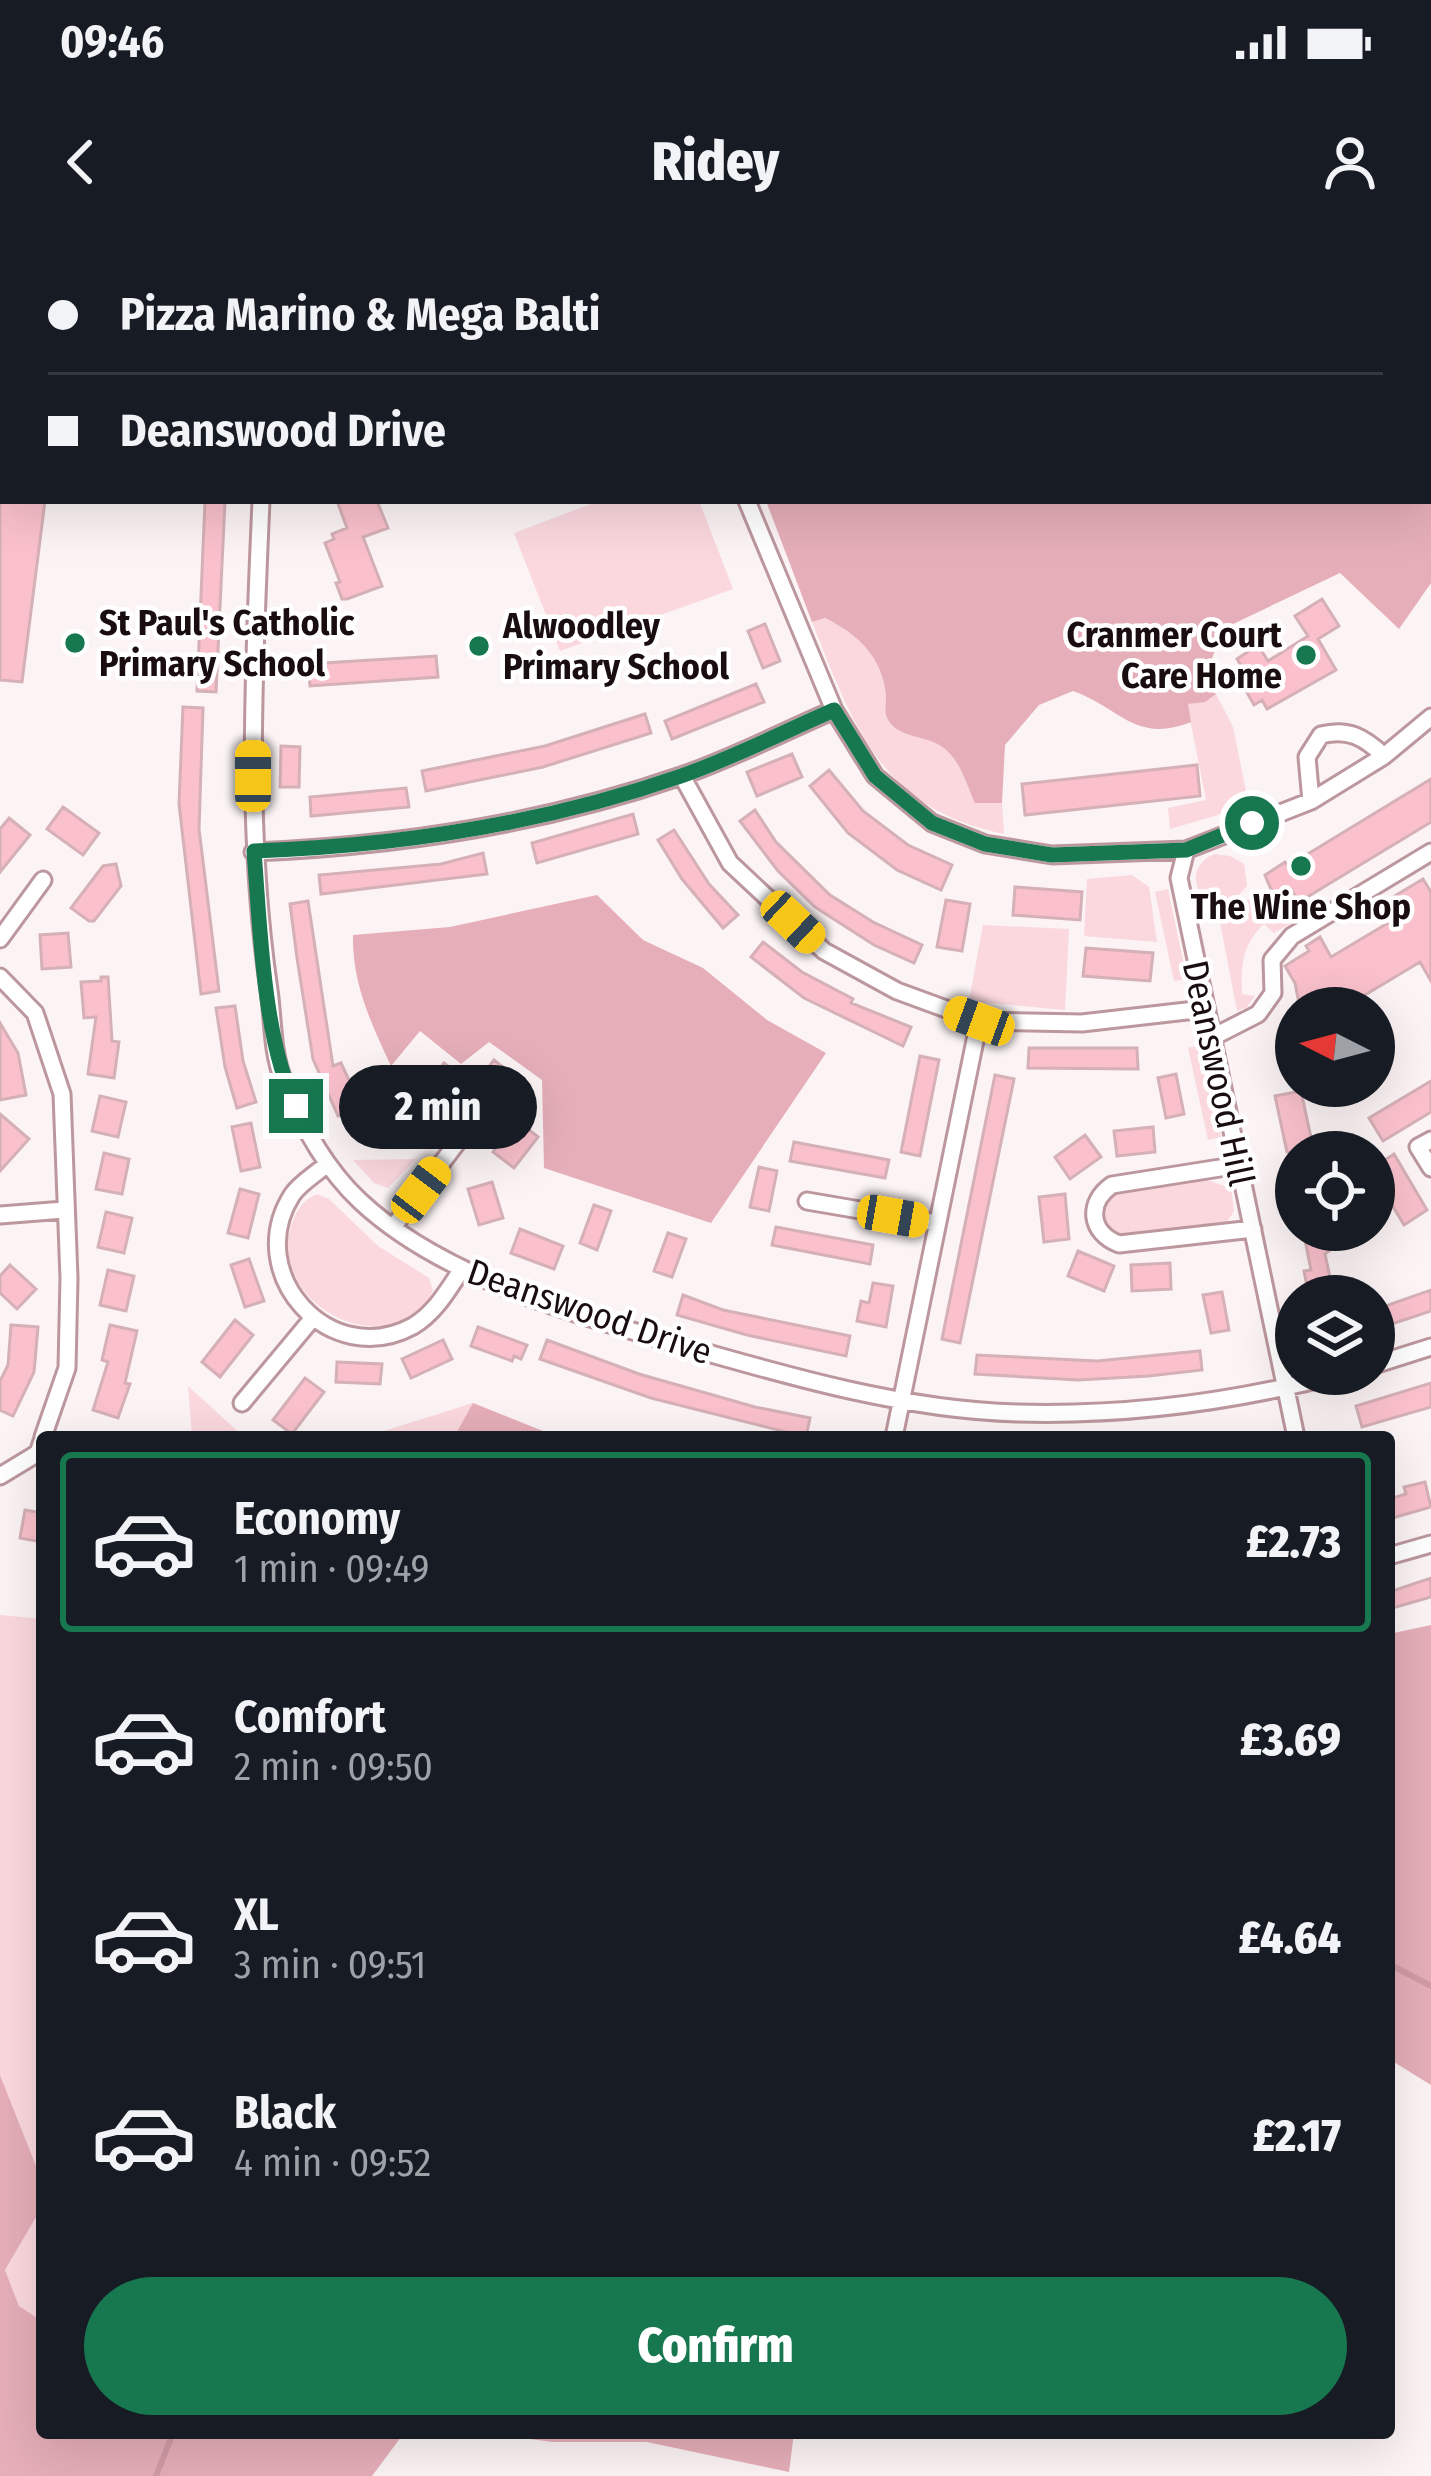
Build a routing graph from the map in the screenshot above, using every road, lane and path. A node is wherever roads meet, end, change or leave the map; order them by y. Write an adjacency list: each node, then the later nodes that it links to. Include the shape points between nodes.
1 (261, 504): 9 (street, Deanswood Drive)
2 (748, 504): 3 (street)
3 (834, 710): 6 (street); 8 (street, via 875,776 932,823 985,844 1052,855)
4 (1431, 717): 5 (street)
5 (1384, 756): 7 (street); 7 (street, via 1352,734 1321,735 1307,758)
6 (682, 776): 9 (street, via 411,841); 15 (street, via 730,863 824,951 896,991)
7 (1311, 801): 8 (street)
8 (1186, 850): 14 (street, Deanswood Hill, via 1179,878)
9 (254, 851): 19 (street, Deanswood Drive, via 281,1076)
10 (1431, 852): 16 (street, via 1292,936 1272,960 1273,993 1258,1015)
11 (43, 880): 12 (street)
12 (0, 939)
13 (0, 977): 23 (street, via 35,1013 62,1094)
14 (1204, 1009): 15 (street, via 1082,1023); 16 (street, Deanswood Hill)
15 (979, 1021): 25 (street)
16 (1213, 1037): 20 (street, Deanswood Hill)
17 (475, 1118): 26 (street)
18 (1431, 1140): 21 (street, via 1418,1147)
19 (327, 1164): 26 (street, Deanswood Drive); 29 (street, via 295,1191 280,1219 283,1281)
20 (1239, 1165): 27 (street, Deanswood Hill); 27 (street, via 1112,1185 1094,1217 1102,1235 1119,1244)
21 (1431, 1168)
22 (807, 1201): 25 (street)
23 (64, 1210): 24 (street); 37 (street, via 67,1368)
24 (0, 1215)
25 (936, 1223): 35 (street)
26 (394, 1226): 28 (street, Deanswood Drive)
27 (1253, 1229): 30 (street, Deanswood Hill)
28 (462, 1269): 29 (street, via 438,1305 385,1336 354,1337); 35 (street, Deanswood Drive, via 608,1324 798,1380)
29 (312, 1318): 36 (street)
30 (1275, 1335)
31 (1431, 1347): 32 (street)
32 (1395, 1358)
33 (1275, 1390): 35 (street, Deanswood Drive, via 1153,1411 1014,1413)
34 (1287, 1395): 39 (street, Deanswood Hill)
35 (899, 1398): 38 (street)
36 (242, 1403)
37 (46, 1431)
38 (895, 1431)
39 (1295, 1431)
40 (36, 1451): 41 (street)
41 (0, 1476)
42 (1431, 1544): 43 (street)
43 (1395, 1554)

